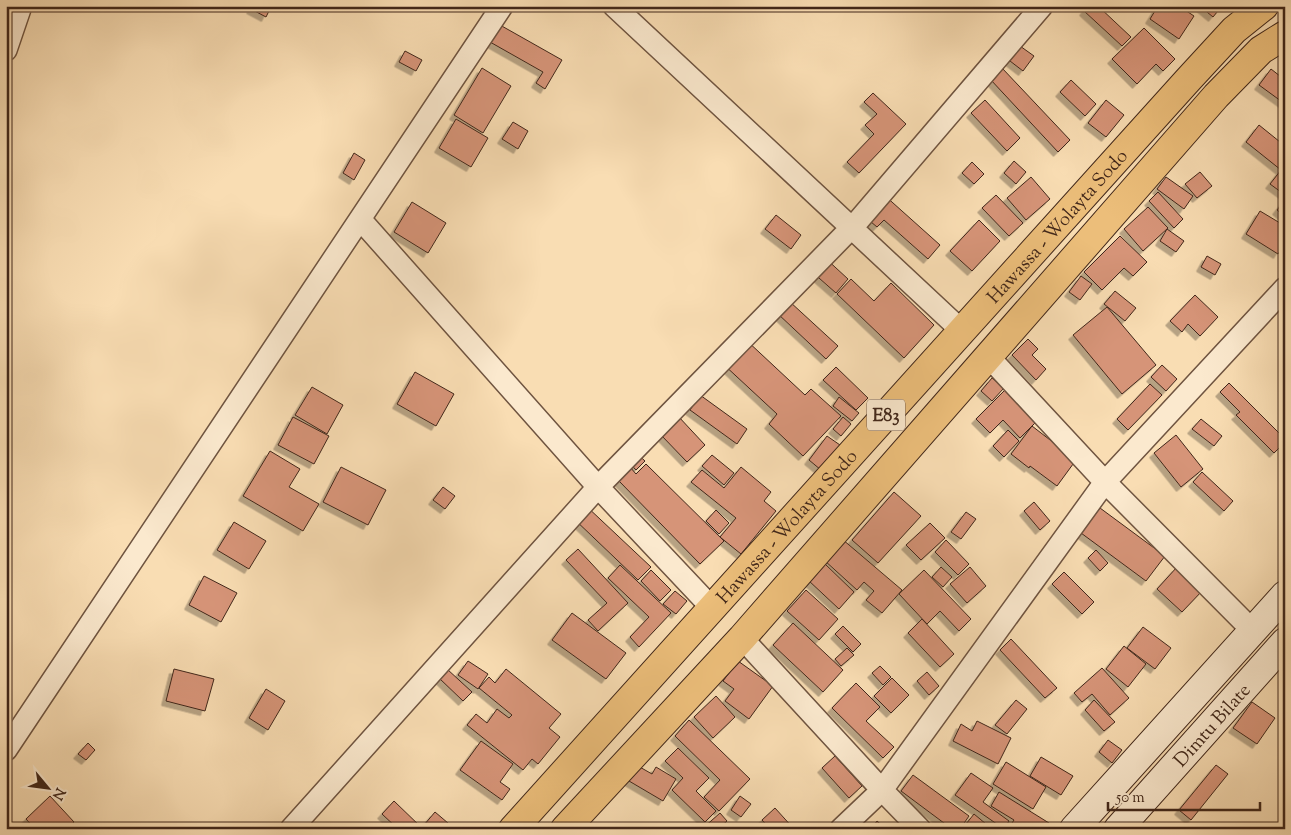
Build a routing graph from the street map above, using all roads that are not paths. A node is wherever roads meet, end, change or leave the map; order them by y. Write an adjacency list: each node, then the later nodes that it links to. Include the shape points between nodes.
1 (21, 6): 8 (street)
2 (502, 6): 9 (street)
3 (614, 6): 10 (street)
4 (1042, 6): 10 (street)
5 (1264, 6): 12 (main road, Hawassa - Wolayta Sodo / E83, via 1234,30)
6 (1282, 6): 7 (main road)
7 (1284, 35): 13 (main road, Hawassa - Wolayta Sodo / E83, via 1261,50 1216,96)
8 (6, 50)
9 (360, 219): 15 (street); 21 (street)
10 (852, 228): 12 (street); 15 (street)
11 (1285, 288): 14 (street)
12 (962, 331): 13 (main road); 17 (main road, Hawassa - Wolayta Sodo / E83)
13 (988, 356): 14 (street); 19 (main road, Hawassa - Wolayta Sodo / E83)
14 (1105, 482): 18 (street); 22 (street)
15 (598, 487): 17 (street); 23 (street)
16 (1285, 595): 18 (main road)
17 (712, 608): 19 (main road); 24 (main road, Hawassa - Wolayta Sodo / E83)
18 (1252, 630): 28 (main road)
19 (742, 638): 22 (street); 25 (main road, Hawassa - Wolayta Sodo / E83)
20 (1285, 642): 29 (main road, Dimtu Bilate)
21 (6, 750)
22 (882, 790): 26 (street); 27 (street)
23 (291, 829)
24 (513, 829)
25 (565, 829)
26 (840, 829)
27 (920, 829)
28 (1074, 829)
29 (1118, 829)

